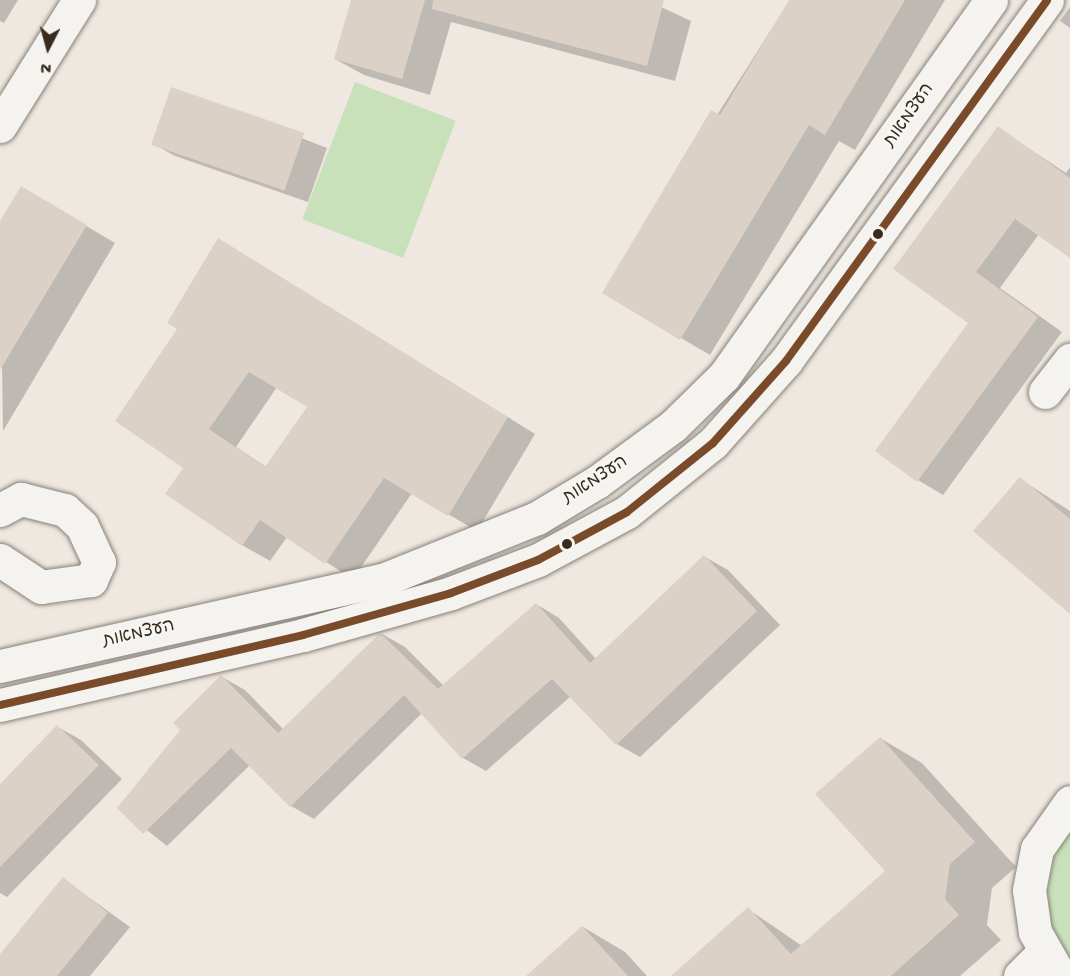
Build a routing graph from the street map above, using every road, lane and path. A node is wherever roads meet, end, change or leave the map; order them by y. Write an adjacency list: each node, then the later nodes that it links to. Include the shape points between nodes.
1 (80, 0): 4 (main road)
2 (991, 0): 9 (main road, העצמאות, via 730,368 673,426 606,476 537,518 385,579)
3 (1047, 0): 10 (main road, העצמאות, via 786,361 713,443 627,512 538,560 451,593 303,634)
4 (0, 126)
5 (1070, 360): 6 (main road)
6 (1045, 392)
7 (0, 510): 8 (main road, via 21,499 65,510 82,526 99,562 91,580 42,587)
8 (0, 560)
9 (0, 666)
10 (0, 705)
11 (1070, 802): 12 (main road, via 1037,849 1029,890 1035,932)
12 (1053, 964): 13 (main road)
13 (1020, 976)

